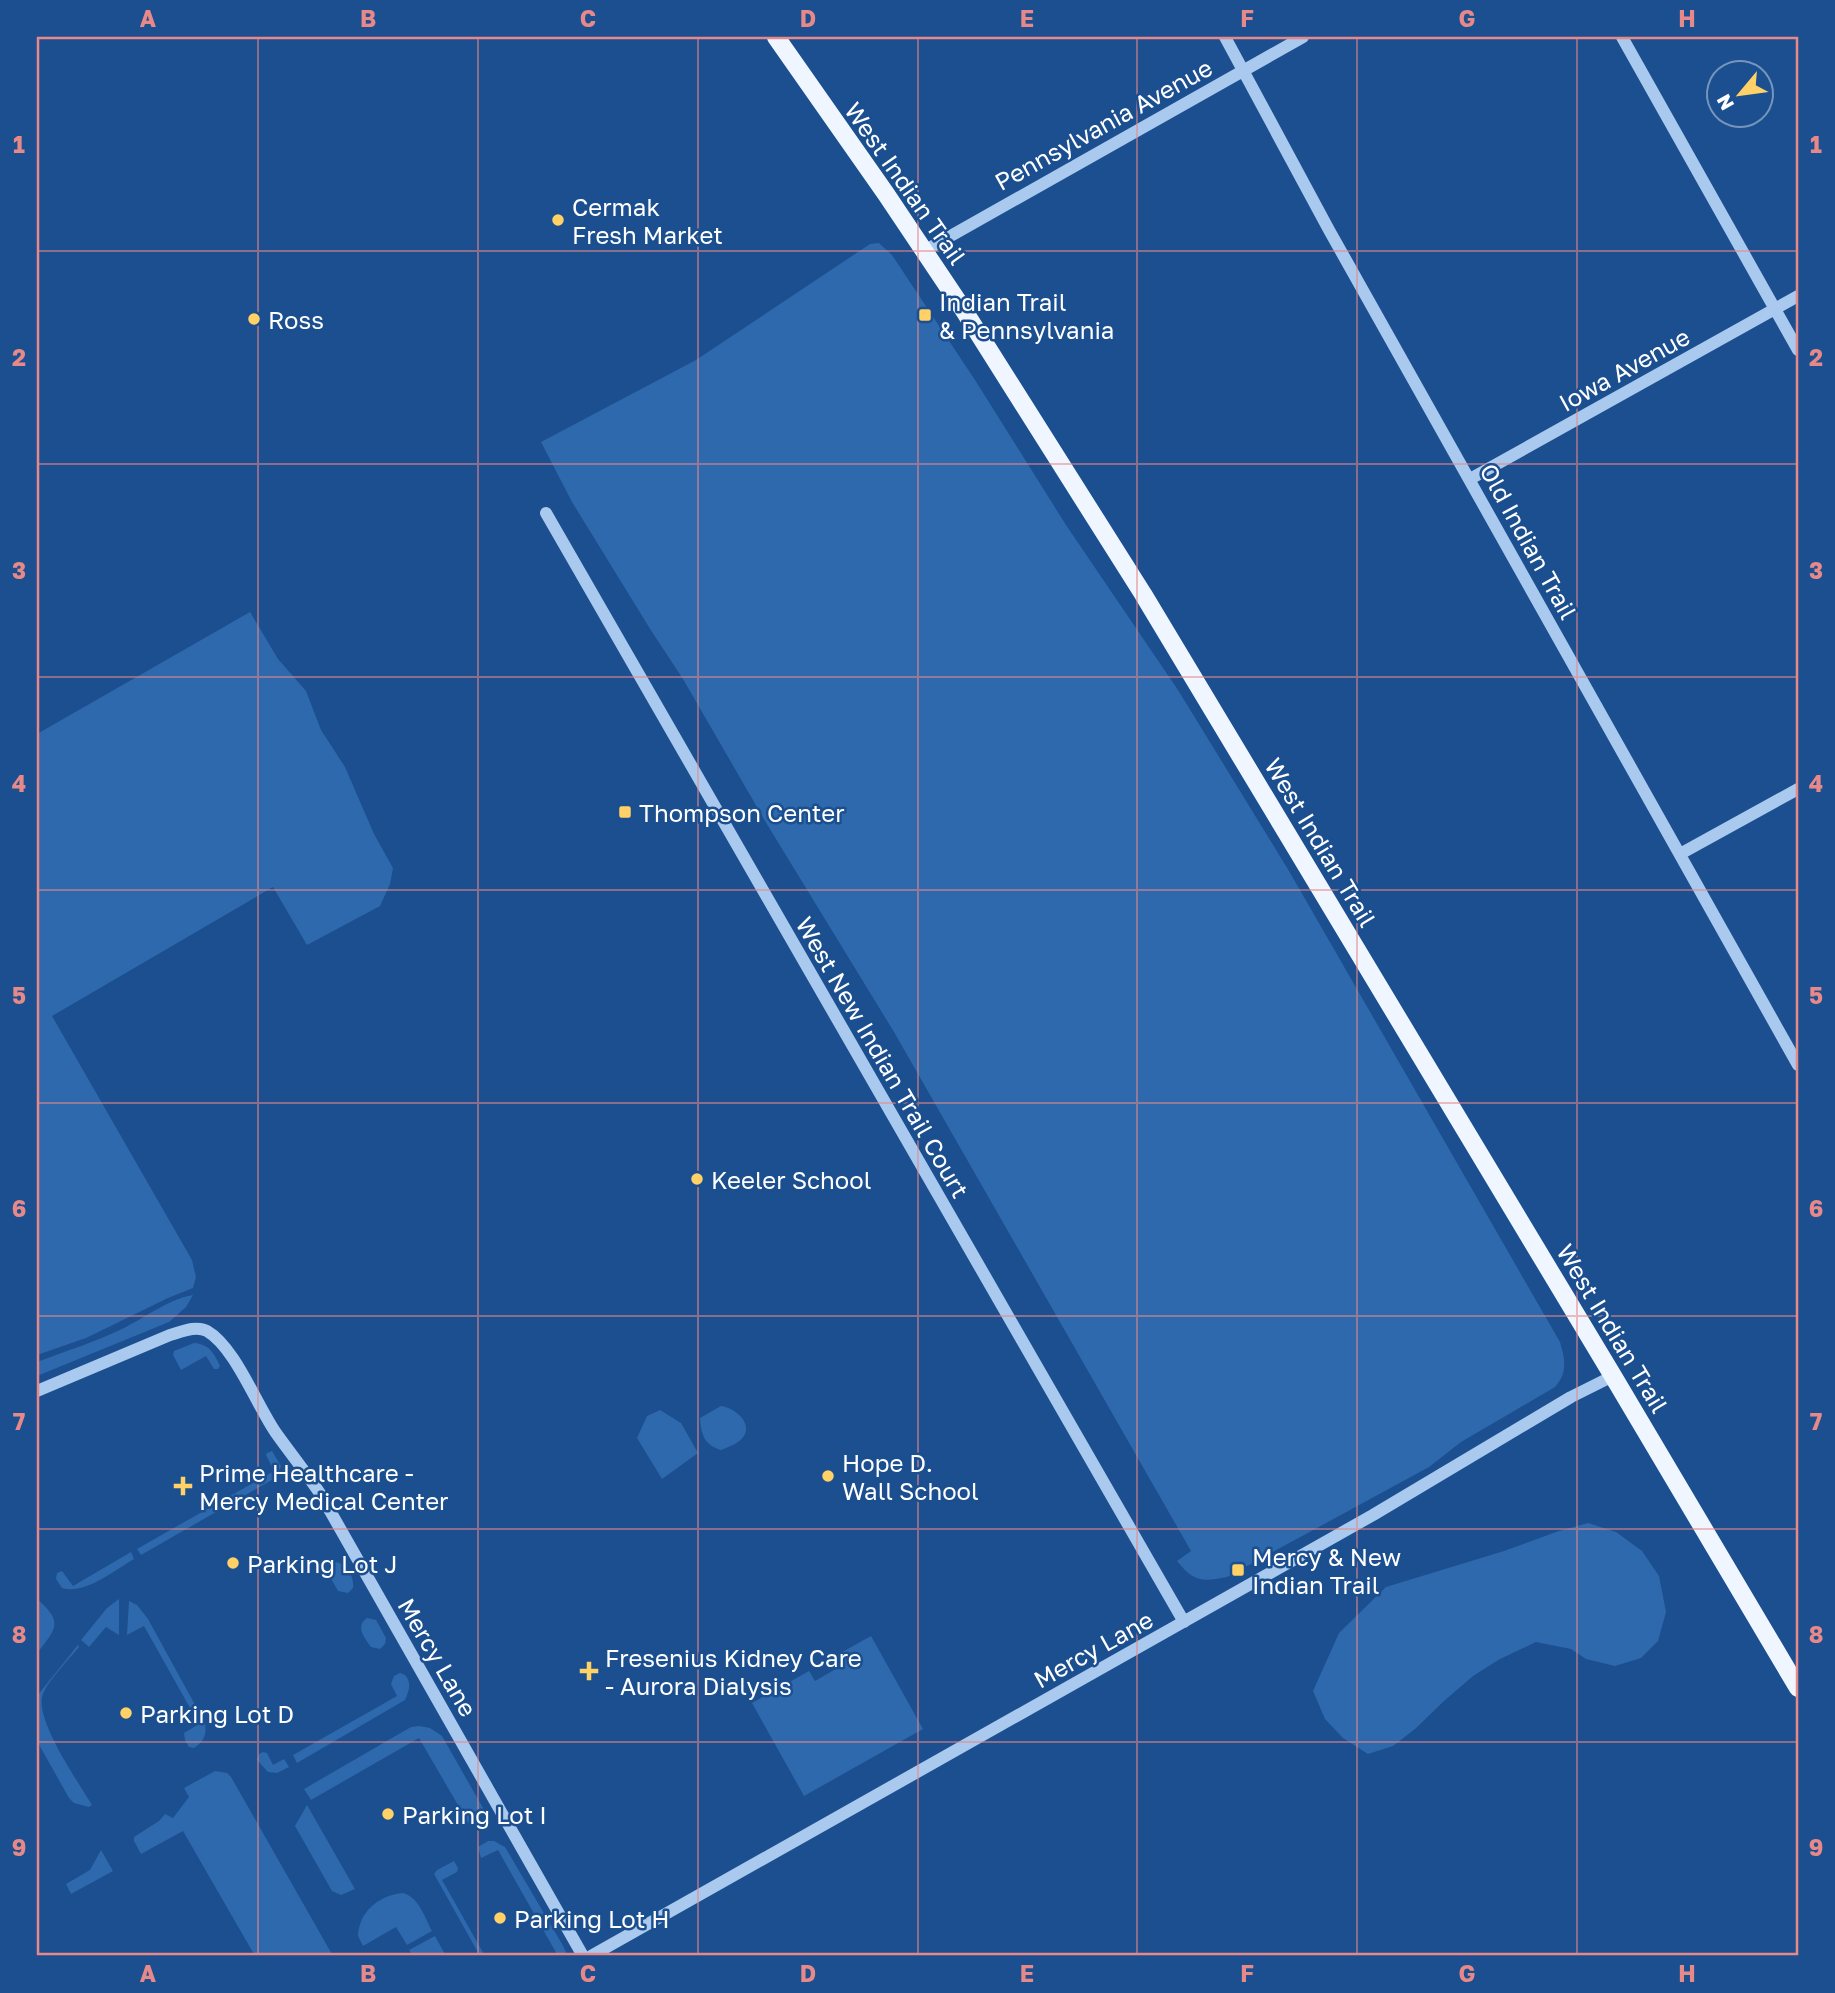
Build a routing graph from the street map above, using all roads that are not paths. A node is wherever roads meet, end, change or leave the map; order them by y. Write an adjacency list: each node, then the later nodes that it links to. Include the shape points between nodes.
1 (776, 37): 6 (main road, West Indian Trail)
2 (1225, 37): 5 (street, Old Indian Trail)
3 (1303, 37): 5 (street, Pennsylvania Avenue)
4 (1622, 37): 8 (street)
5 (1243, 70): 6 (street, Pennsylvania Avenue); 10 (street, Old Indian Trail)
6 (924, 251): 15 (main road, West Indian Trail, via 1143,594)
7 (1798, 296): 8 (street, Iowa Avenue)
8 (1775, 309): 9 (street); 10 (street, Iowa Avenue)
9 (1798, 350)
10 (1470, 479): 13 (street, Old Indian Trail)
11 (546, 513): 17 (street, West New Indian Trail Court)
12 (1798, 789): 13 (street)
13 (1681, 854): 14 (street, Old Indian Trail)
14 (1798, 1065)
15 (1614, 1376): 17 (street, Mercy Lane); 18 (main road, West Indian Trail)
16 (37, 1391): 19 (street, Mercy Lane, via 170,1335 204,1329 217,1338 275,1432 321,1495)
17 (1184, 1622): 20 (street, Mercy Lane)
18 (1798, 1688)
19 (583, 1956)
20 (591, 1956)

